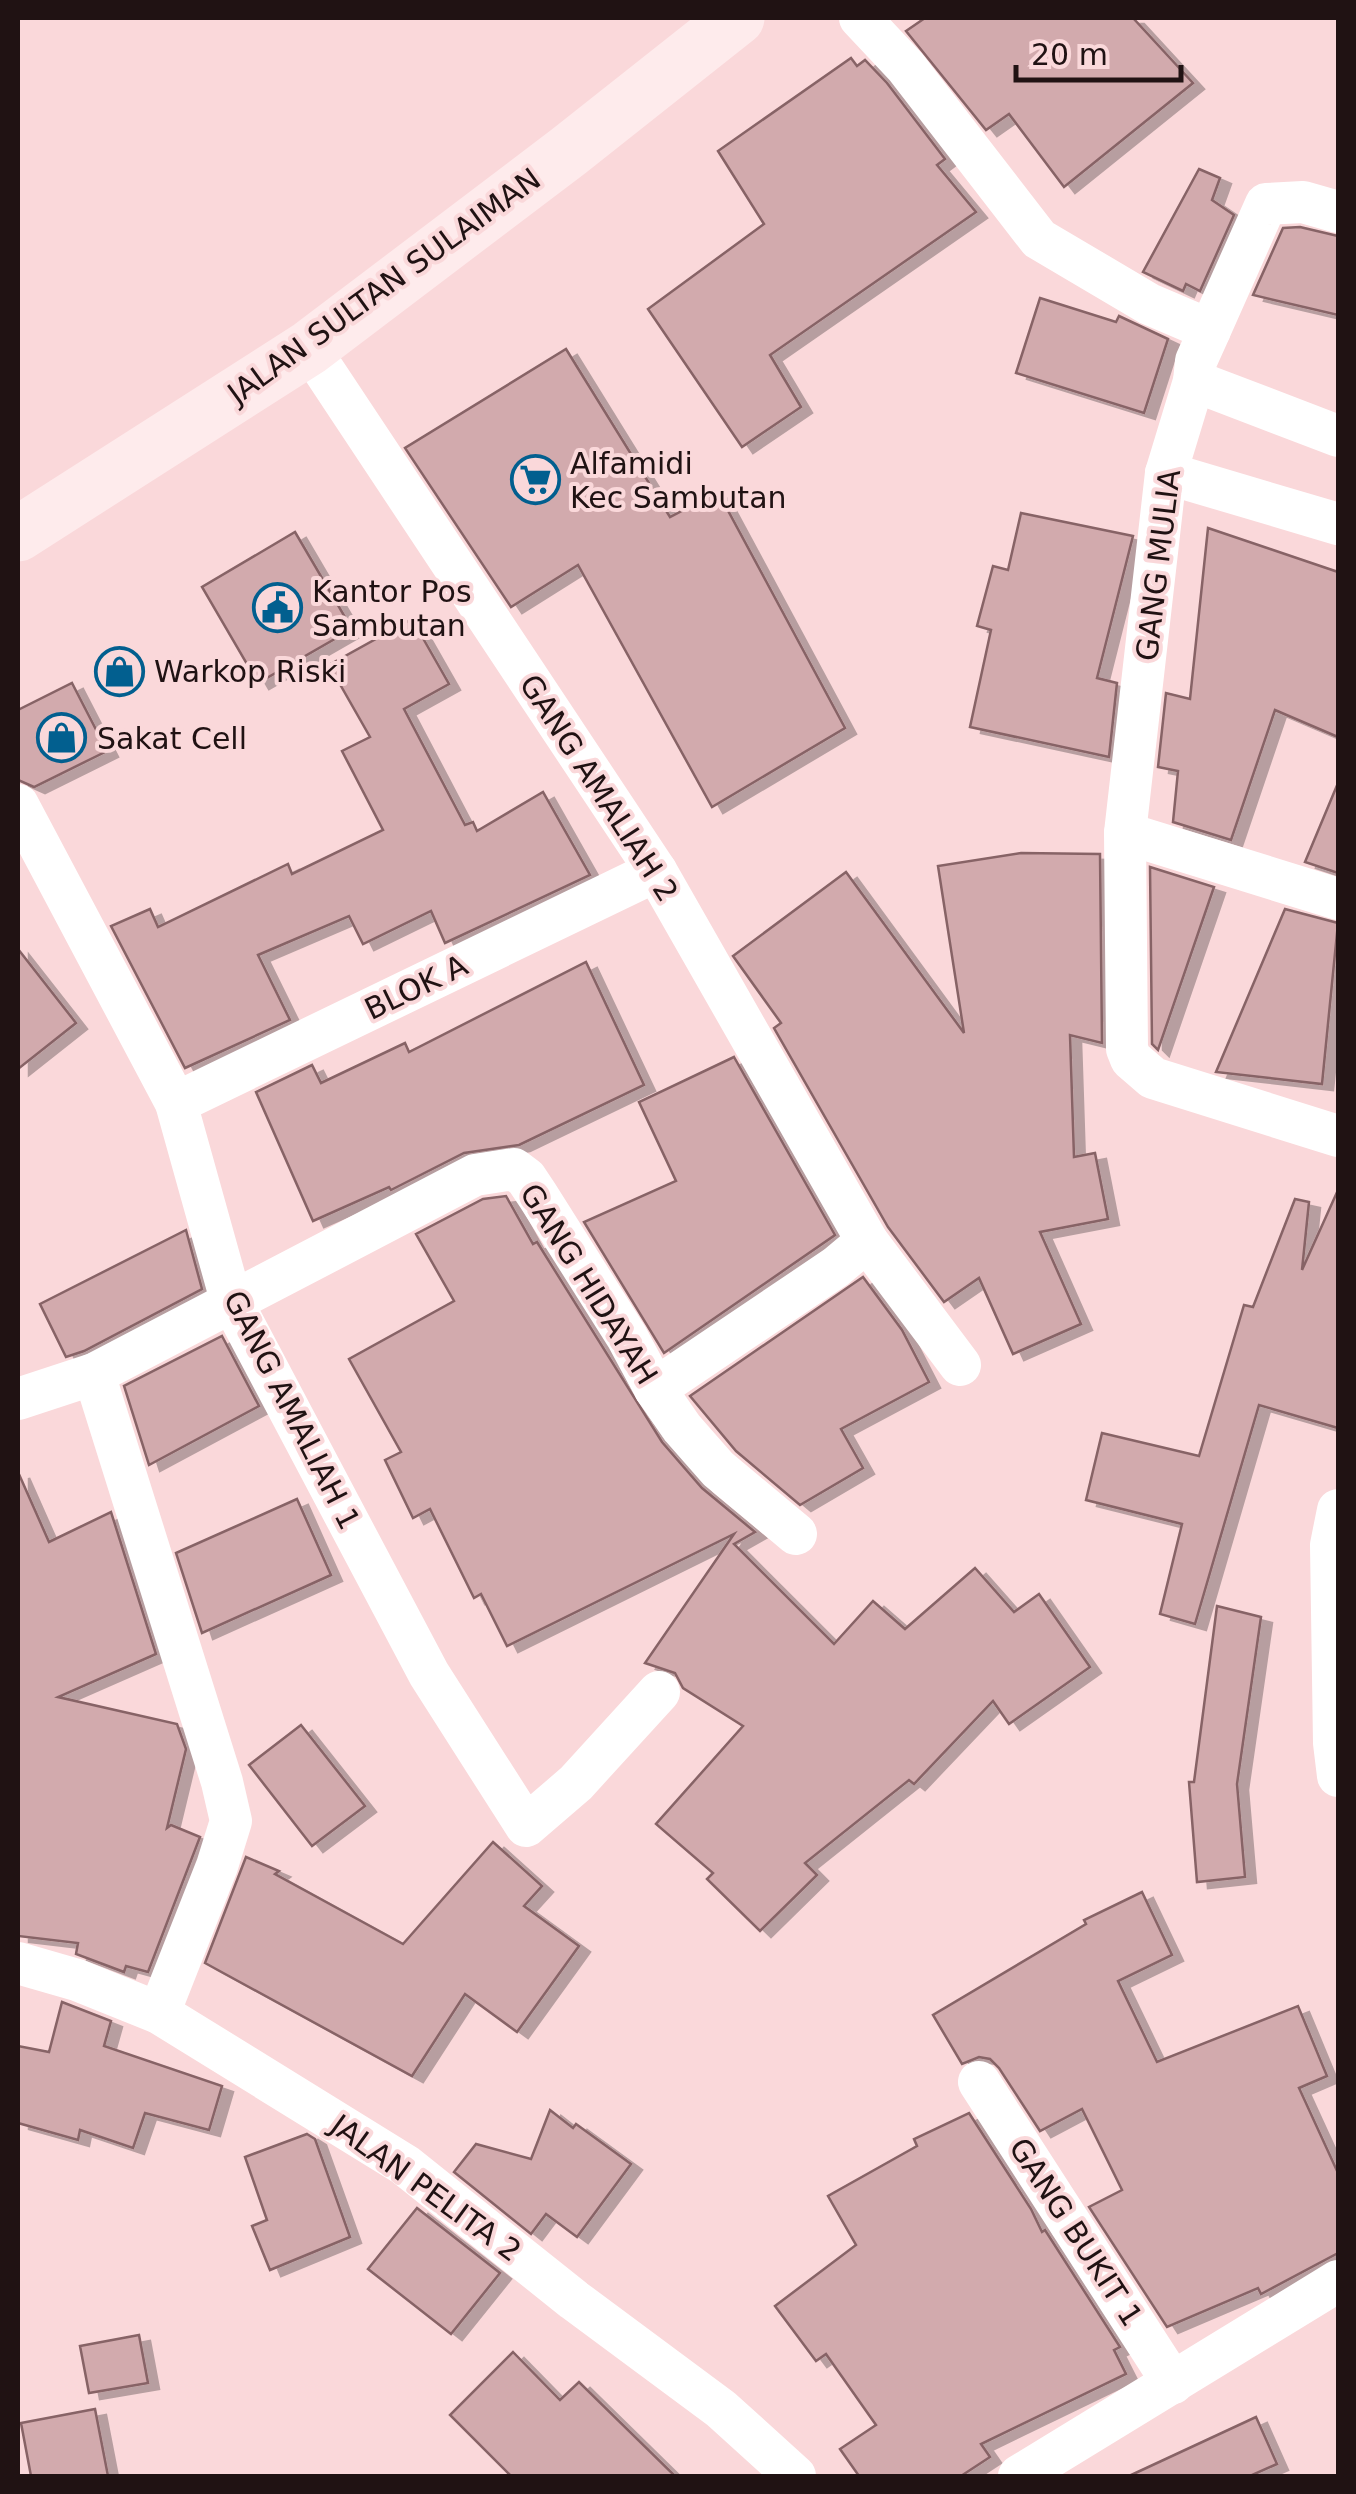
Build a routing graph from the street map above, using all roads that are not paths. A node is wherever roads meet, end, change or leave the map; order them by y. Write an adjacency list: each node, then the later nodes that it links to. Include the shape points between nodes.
1 (737, 18): 5 (main road, JALAN SULTAN SULAIMAN)
2 (860, 18): 4 (street, via 1039,239 1148,304)
3 (1338, 212): 4 (street, GANG MULIA, via 1303,202 1266,204)
4 (1210, 330): 6 (street, GANG MULIA)
5 (309, 348): 10 (main road, JALAN SULTAN SULAIMAN); 13 (street, GANG AMALIAH 2)
6 (1194, 381): 7 (street); 8 (street, GANG MULIA)
7 (1338, 436)
8 (1166, 473): 9 (street); 12 (street, GANG MULIA)
9 (1338, 524)
10 (18, 534)
11 (18, 804): 15 (street, GANG AMALIAH 1)
12 (1125, 833): 14 (street); 16 (street, GANG MULIA, via 1125,1029 1131,1060 1152,1078)
13 (656, 871): 15 (street, BLOK A); 17 (street, GANG AMALIAH 2)
14 (1338, 898)
15 (176, 1103): 18 (street, GANG AMALIAH 1)
16 (1338, 1136)
17 (867, 1241): 19 (street, GANG AMALIAH 2); 21 (street)
18 (231, 1300): 20 (street, GANG HIDAYAH); 21 (street, GANG HIDAYAH, via 475,1175 514,1169 538,1196); 25 (street, GANG AMALIAH 1, via 429,1674 526,1826 576,1783)
19 (960, 1364)
20 (94, 1374): 22 (street, GANG HIDAYAH); 28 (street, via 231,1821)
21 (655, 1389): 24 (street, GANG HIDAYAH, via 718,1469)
22 (18, 1398)
23 (1338, 1510): 26 (street, via 1331,1564)
24 (796, 1534)
25 (659, 1692)
26 (1338, 1776)
27 (18, 1963): 28 (street, JALAN PELITA 2)
28 (160, 2014): 32 (street, JALAN PELITA 2, via 405,2165 721,2408)
29 (979, 2082): 31 (street, GANG BUKIT 1)
30 (1338, 2281): 31 (street)
31 (1173, 2383): 33 (street)
32 (795, 2476)
33 (1019, 2476)

